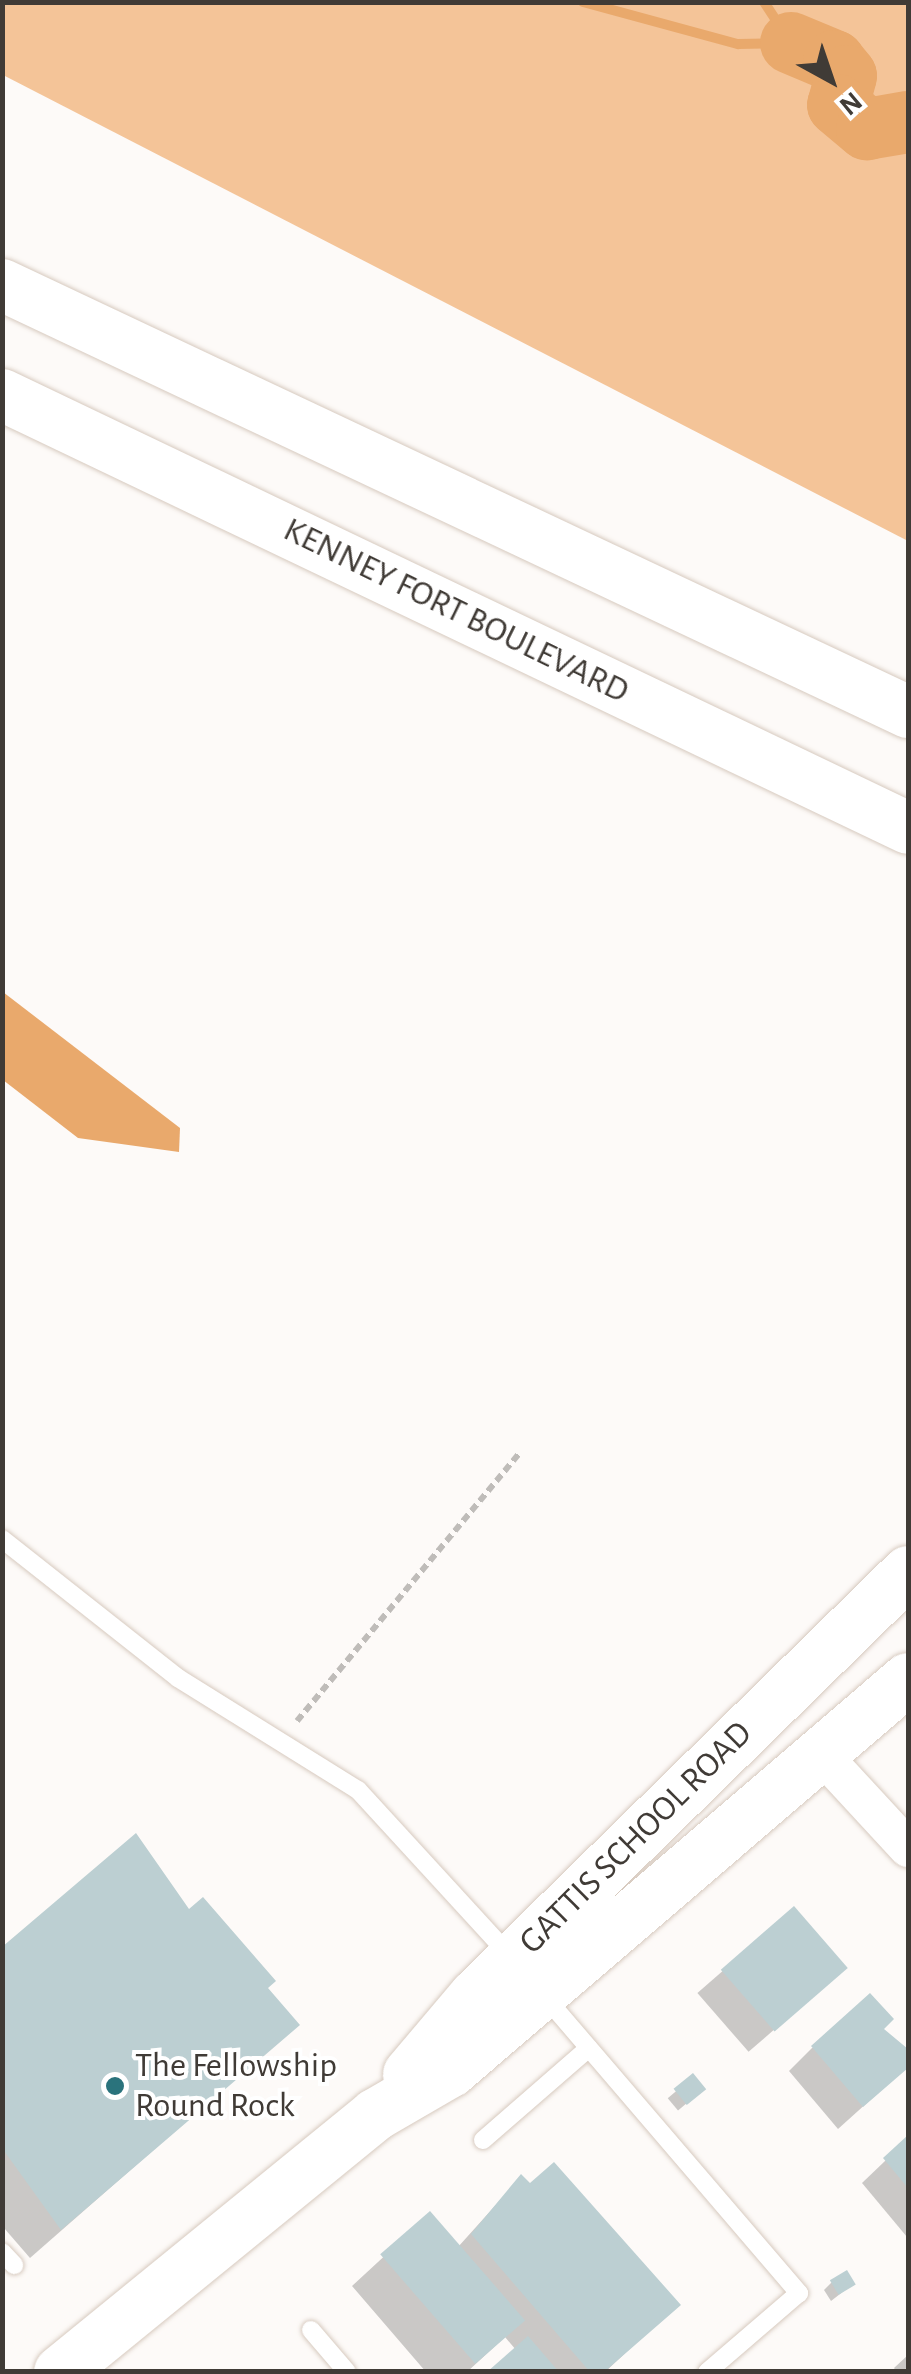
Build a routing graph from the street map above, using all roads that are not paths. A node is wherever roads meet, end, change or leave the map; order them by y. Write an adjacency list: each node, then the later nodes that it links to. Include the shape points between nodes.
1 (2, 285): 3 (main road)
2 (2, 394): 4 (main road, KENNEY FORT BOULEVARD)
3 (908, 712)
4 (908, 828)
5 (2, 1539): 10 (lane, via 146,1656 358,1790)
6 (908, 1572): 10 (main road, GATTIS SCHOOL ROAD)
7 (908, 1678): 8 (main road, GATTIS SCHOOL ROAD)
8 (824, 1756): 9 (street); 10 (main road, GATTIS SCHOOL ROAD)
9 (908, 1848)
10 (528, 1976): 11 (lane); 14 (main road, GATTIS SCHOOL ROAD, via 376,2115)
11 (589, 2048): 12 (lane); 16 (lane, via 799,2292)
12 (483, 2140)
13 (311, 2330): 15 (lane)
14 (60, 2372)
15 (347, 2372)
16 (707, 2372)

